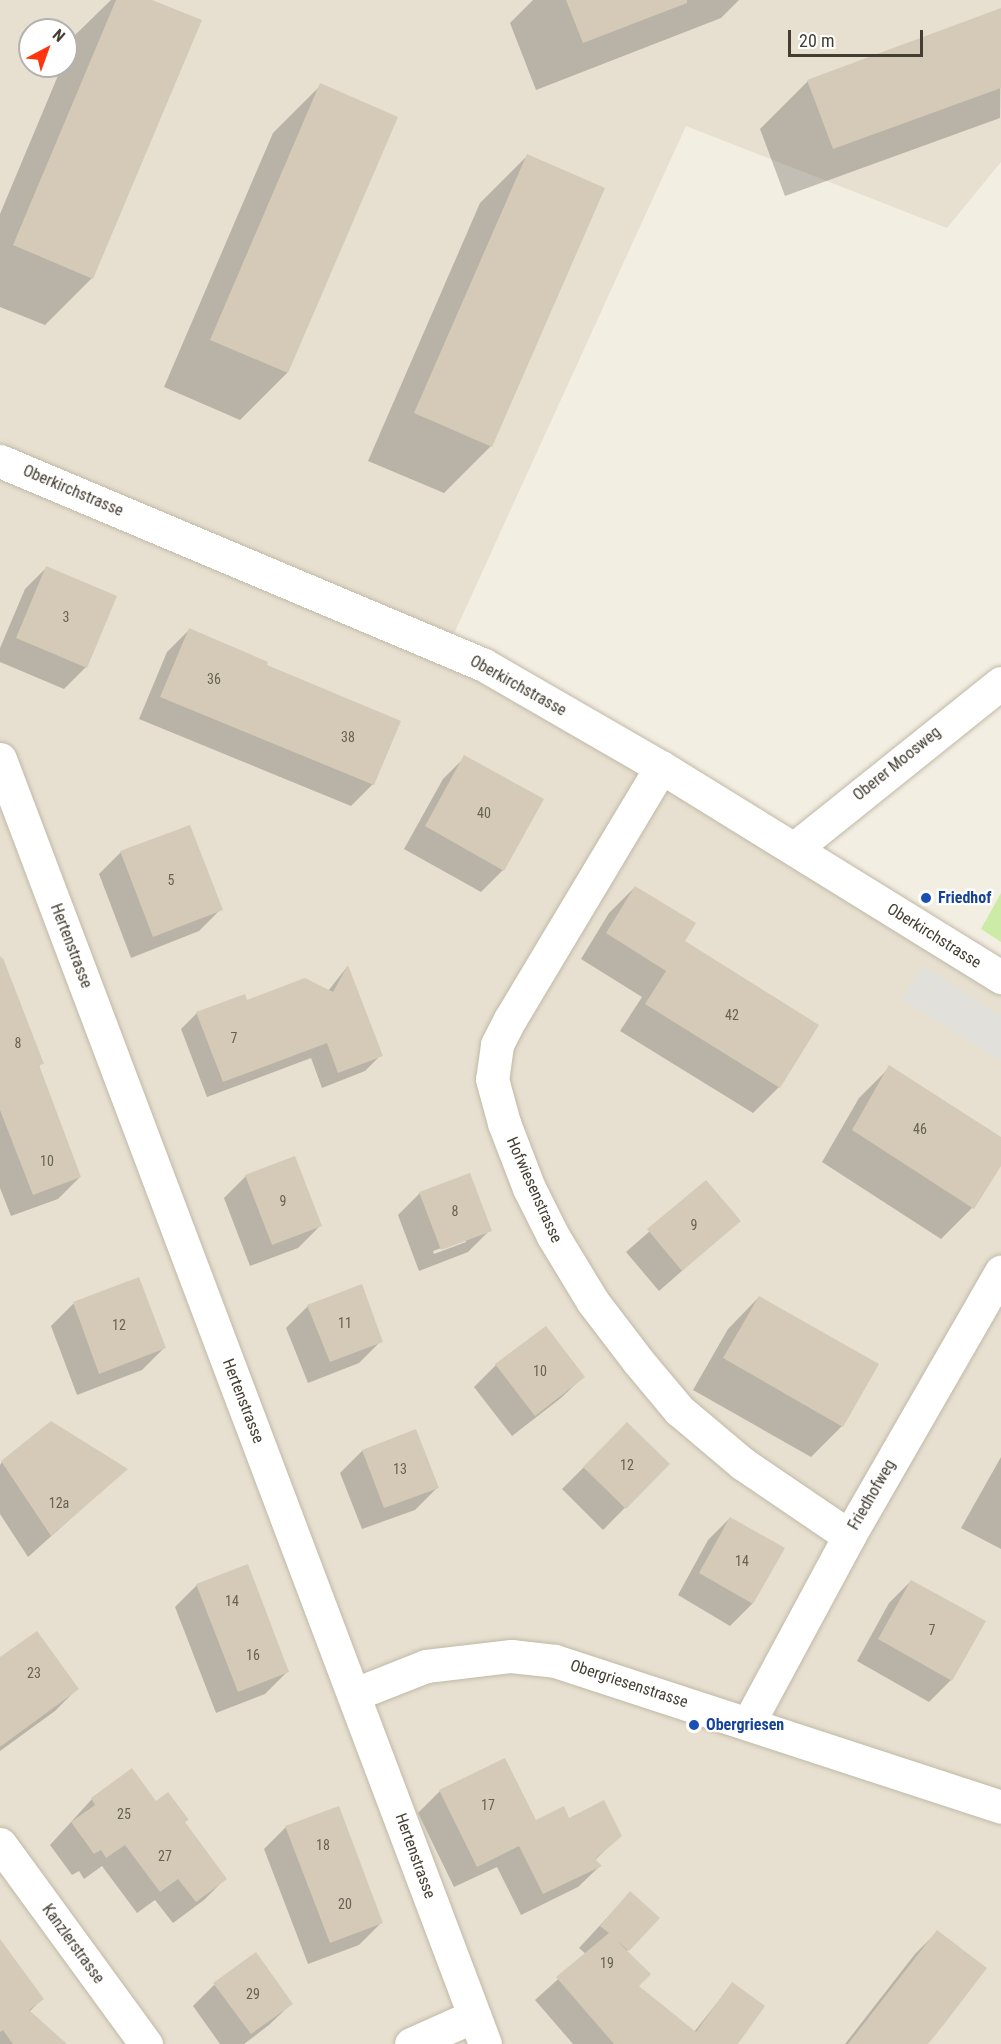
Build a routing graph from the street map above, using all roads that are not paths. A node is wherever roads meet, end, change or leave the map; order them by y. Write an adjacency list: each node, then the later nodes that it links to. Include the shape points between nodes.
1 (0, 460): 4 (street, Oberkirchstrasse, via 484,664)
2 (1001, 683): 5 (street, Oberer Moosweg)
3 (0, 759): 9 (street, Hertenstrasse)
4 (661, 767): 5 (street, Oberkirchstrasse); 8 (street, Hofwiesenstrasse, via 510,1019 497,1045 492,1079 512,1145 553,1236 593,1302 638,1361 679,1410 743,1464)
5 (795, 848): 6 (street, Oberkirchstrasse)
6 (1001, 977)
7 (1001, 1272): 8 (street, Friedhofweg)
8 (849, 1536): 10 (street, Friedhofweg)
9 (355, 1694): 10 (street, Obergriesenstrasse, via 426,1666 511,1656 555,1661); 13 (street, Hertenstrasse)
10 (749, 1722): 11 (street, Obergriesenstrasse)
11 (1001, 1807)
12 (0, 1844): 14 (street, Kanzlerstrasse)
13 (479, 2030): 15 (street)
14 (146, 2044)
15 (411, 2044)

